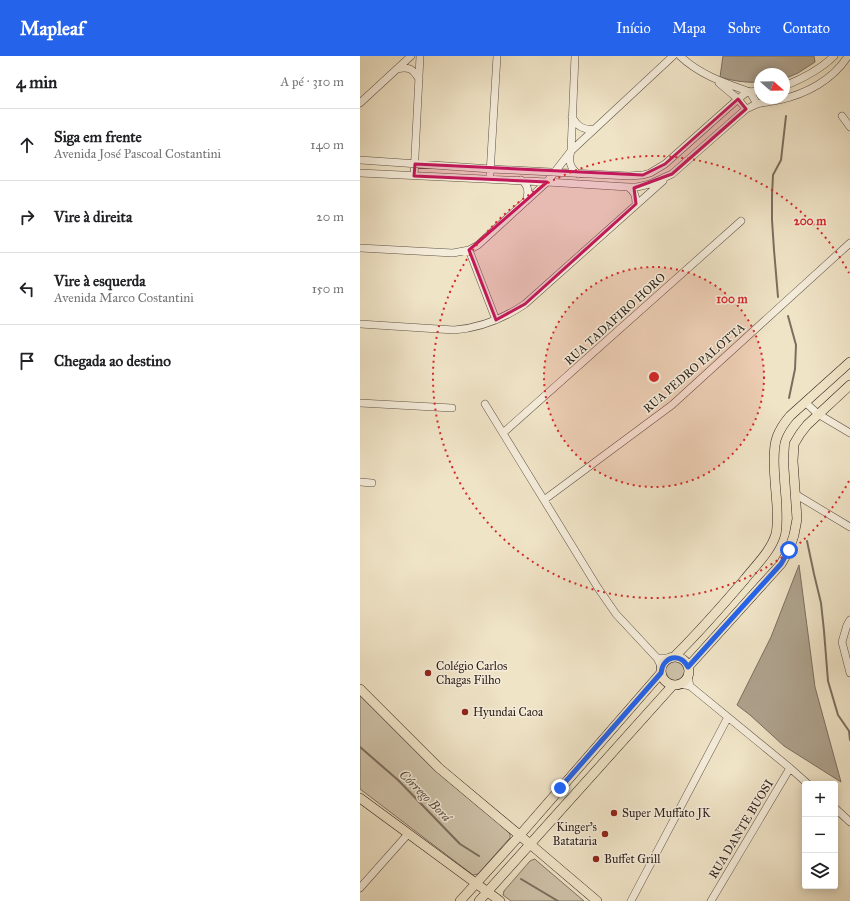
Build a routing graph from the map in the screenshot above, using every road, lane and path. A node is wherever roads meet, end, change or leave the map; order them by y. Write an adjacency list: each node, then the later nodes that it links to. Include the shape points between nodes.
1 (411, 56): 9 (street)
2 (420, 56): 10 (street)
3 (496, 56): 28 (street)
4 (576, 56): 22 (street)
5 (673, 56): 24 (street)
6 (680, 56): 11 (street)
7 (834, 56): 12 (street, via 820,68)
8 (848, 56): 15 (street, via 832,75 814,88)
9 (397, 69): 10 (street, via 410,69); 18 (street)
10 (419, 79): 27 (street)
11 (714, 79): 13 (street); 16 (street)
12 (790, 83)
13 (750, 92): 14 (street); 16 (street, via 746,92); 17 (street)
14 (754, 92)
15 (790, 97)
16 (738, 99): 20 (street); 32 (street, via 665,164)
17 (754, 99)
18 (360, 104)
19 (757, 104): 20 (street)
20 (746, 110): 33 (street)
21 (842, 116): 23 (street)
22 (572, 117): 24 (street, via 581,128); 25 (street)
23 (850, 127)
24 (594, 129): 25 (street)
25 (570, 151): 29 (street); 31 (street, via 570,164)
26 (360, 160): 27 (street)
27 (415, 164): 28 (street); 34 (street)
28 (491, 169): 29 (street); 35 (street)
29 (554, 172): 31 (street); 37 (street)
30 (360, 173): 34 (street)
31 (579, 174): 32 (street)
32 (647, 174): 38 (street)
33 (672, 174): 38 (street); 40 (street)
34 (414, 176): 35 (street)
35 (490, 180): 36 (street)
36 (521, 180): 37 (street); 41 (street, via 528,189)
37 (547, 182): 39 (street); 41 (street)
38 (650, 184): 39 (street); 40 (street)
39 (628, 187): 42 (street, via 635,194)
40 (648, 194): 42 (street)
41 (526, 201): 46 (street, via 478,245)
42 (636, 204): 47 (street, via 525,304)
43 (741, 221): 56 (street, RUA TADAFIRO HORO)
44 (850, 243): 61 (street, RUA PEDRO PALOTTA, via 672,405)
45 (360, 248): 46 (street, via 453,253)
46 (469, 250): 47 (street)
47 (496, 320): 48 (street, via 454,330)
48 (360, 324)
49 (850, 362): 52 (main road)
50 (850, 385): 55 (main road)
51 (360, 403): 54 (street)
52 (806, 403): 55 (street); 67 (main road, via 783,424 776,438 777,519 776,533 771,546 722,606)
53 (485, 404): 56 (street)
54 (452, 408)
55 (818, 414): 57 (street); 60 (main road, via 794,444)
56 (503, 433): 61 (street)
57 (850, 433)
58 (360, 482): 59 (street)
59 (372, 483)
60 (795, 494): 62 (street); 63 (main road)
61 (544, 500): 66 (street, via 616,614)
62 (811, 505): 63 (street); 64 (street)
63 (796, 511): 68 (main road, via 794,535 781,564)
64 (850, 527)
65 (849, 624): 70 (street, via 842,642)
66 (658, 658): 67 (street); 69 (street)
67 (672, 658): 68 (main road, via 683,660); 69 (main road, via 666,660)
68 (688, 667): 71 (main road, via 689,672)
69 (662, 670): 71 (main road, via 662,677 669,684); 78 (main road)
70 (850, 673)
71 (683, 683): 73 (street); 80 (main road)
72 (360, 689): 82 (main road, via 438,768)
73 (728, 717): 74 (street); 91 (street)
74 (790, 768): 75 (street); 92 (street, RUA DANTE BUOSI)
75 (805, 781)
76 (360, 798): 81 (main road)
77 (838, 811): 79 (street)
78 (536, 816): 80 (main road); 82 (main road)
79 (850, 822)
80 (547, 826): 83 (main road)
81 (408, 834): 84 (main road); 85 (street)
82 (520, 835): 83 (main road); 84 (main road)
83 (530, 844): 86 (main road); 90 (main road)
84 (476, 884): 86 (main road); 87 (main road)
85 (360, 888)
86 (487, 892): 88 (main road); 89 (main road)
87 (460, 901)
88 (479, 901)
89 (500, 901)
90 (597, 901)
91 (631, 901)
92 (711, 901)

